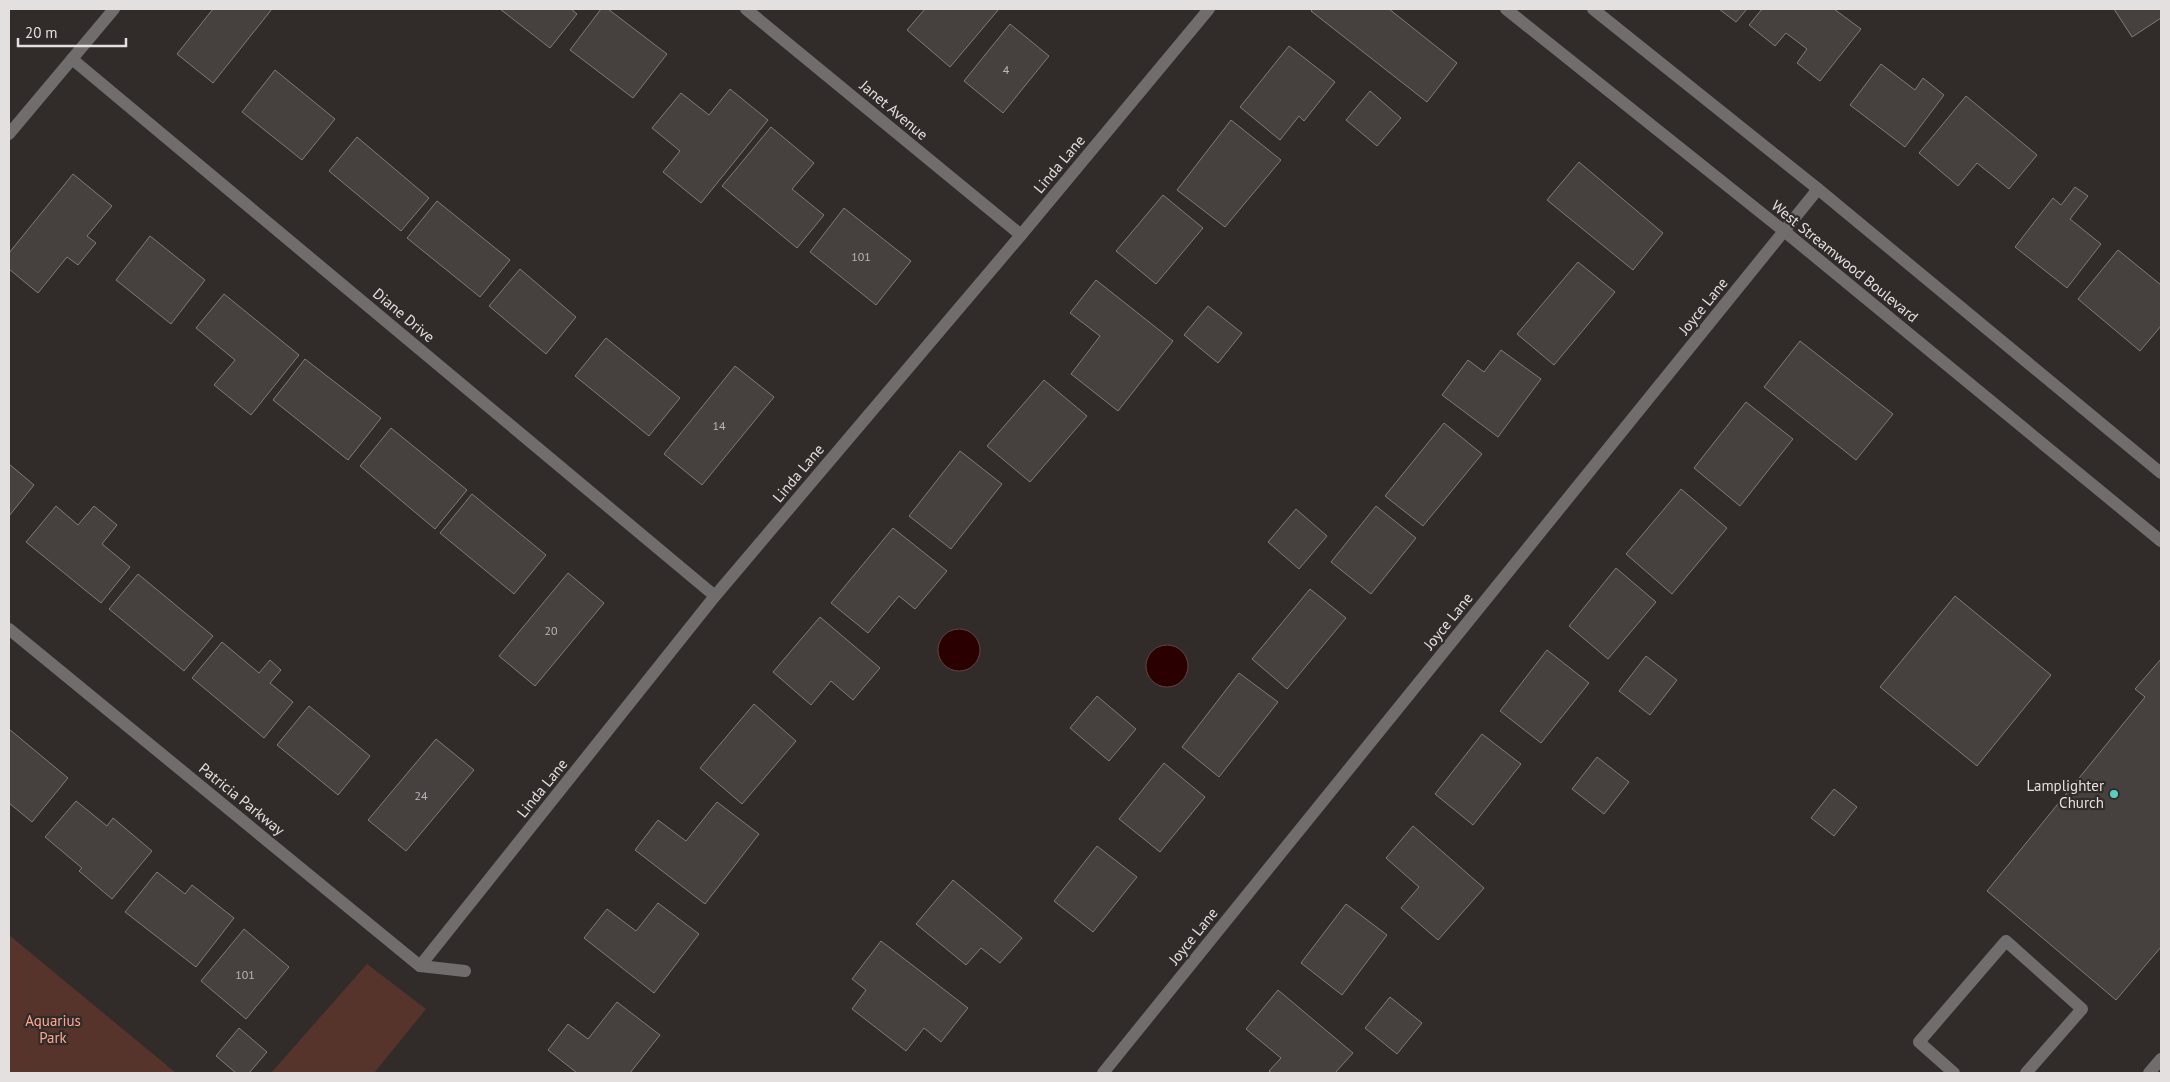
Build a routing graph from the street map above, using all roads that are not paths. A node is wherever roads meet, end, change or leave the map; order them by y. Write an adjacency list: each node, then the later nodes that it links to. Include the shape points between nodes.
1 (114, 9): 6 (street)
2 (746, 9): 10 (street, Janet Avenue)
3 (1209, 9): 10 (street, Linda Lane)
4 (1506, 9): 9 (street, West Streamwood Boulevard)
5 (1593, 9): 8 (street)
6 (72, 60): 7 (street); 13 (street, Diane Drive)
7 (9, 134)
8 (1818, 189): 9 (street, Joyce Lane); 11 (street)
9 (1784, 232): 12 (street, West Streamwood Boulevard); 18 (street, Joyce Lane)
10 (1021, 235): 13 (street, Linda Lane)
11 (2161, 473)
12 (2161, 542)
13 (716, 596): 15 (street, Linda Lane)
14 (9, 629): 15 (street, Patricia Parkway)
15 (420, 966): 16 (street)
16 (465, 971)
17 (2161, 1059): 21 (street)
18 (1103, 1073)
19 (1954, 1073): 20 (street, via 1919,1042 2006,941 2082,1009)
20 (2026, 1073)
21 (2149, 1073)

